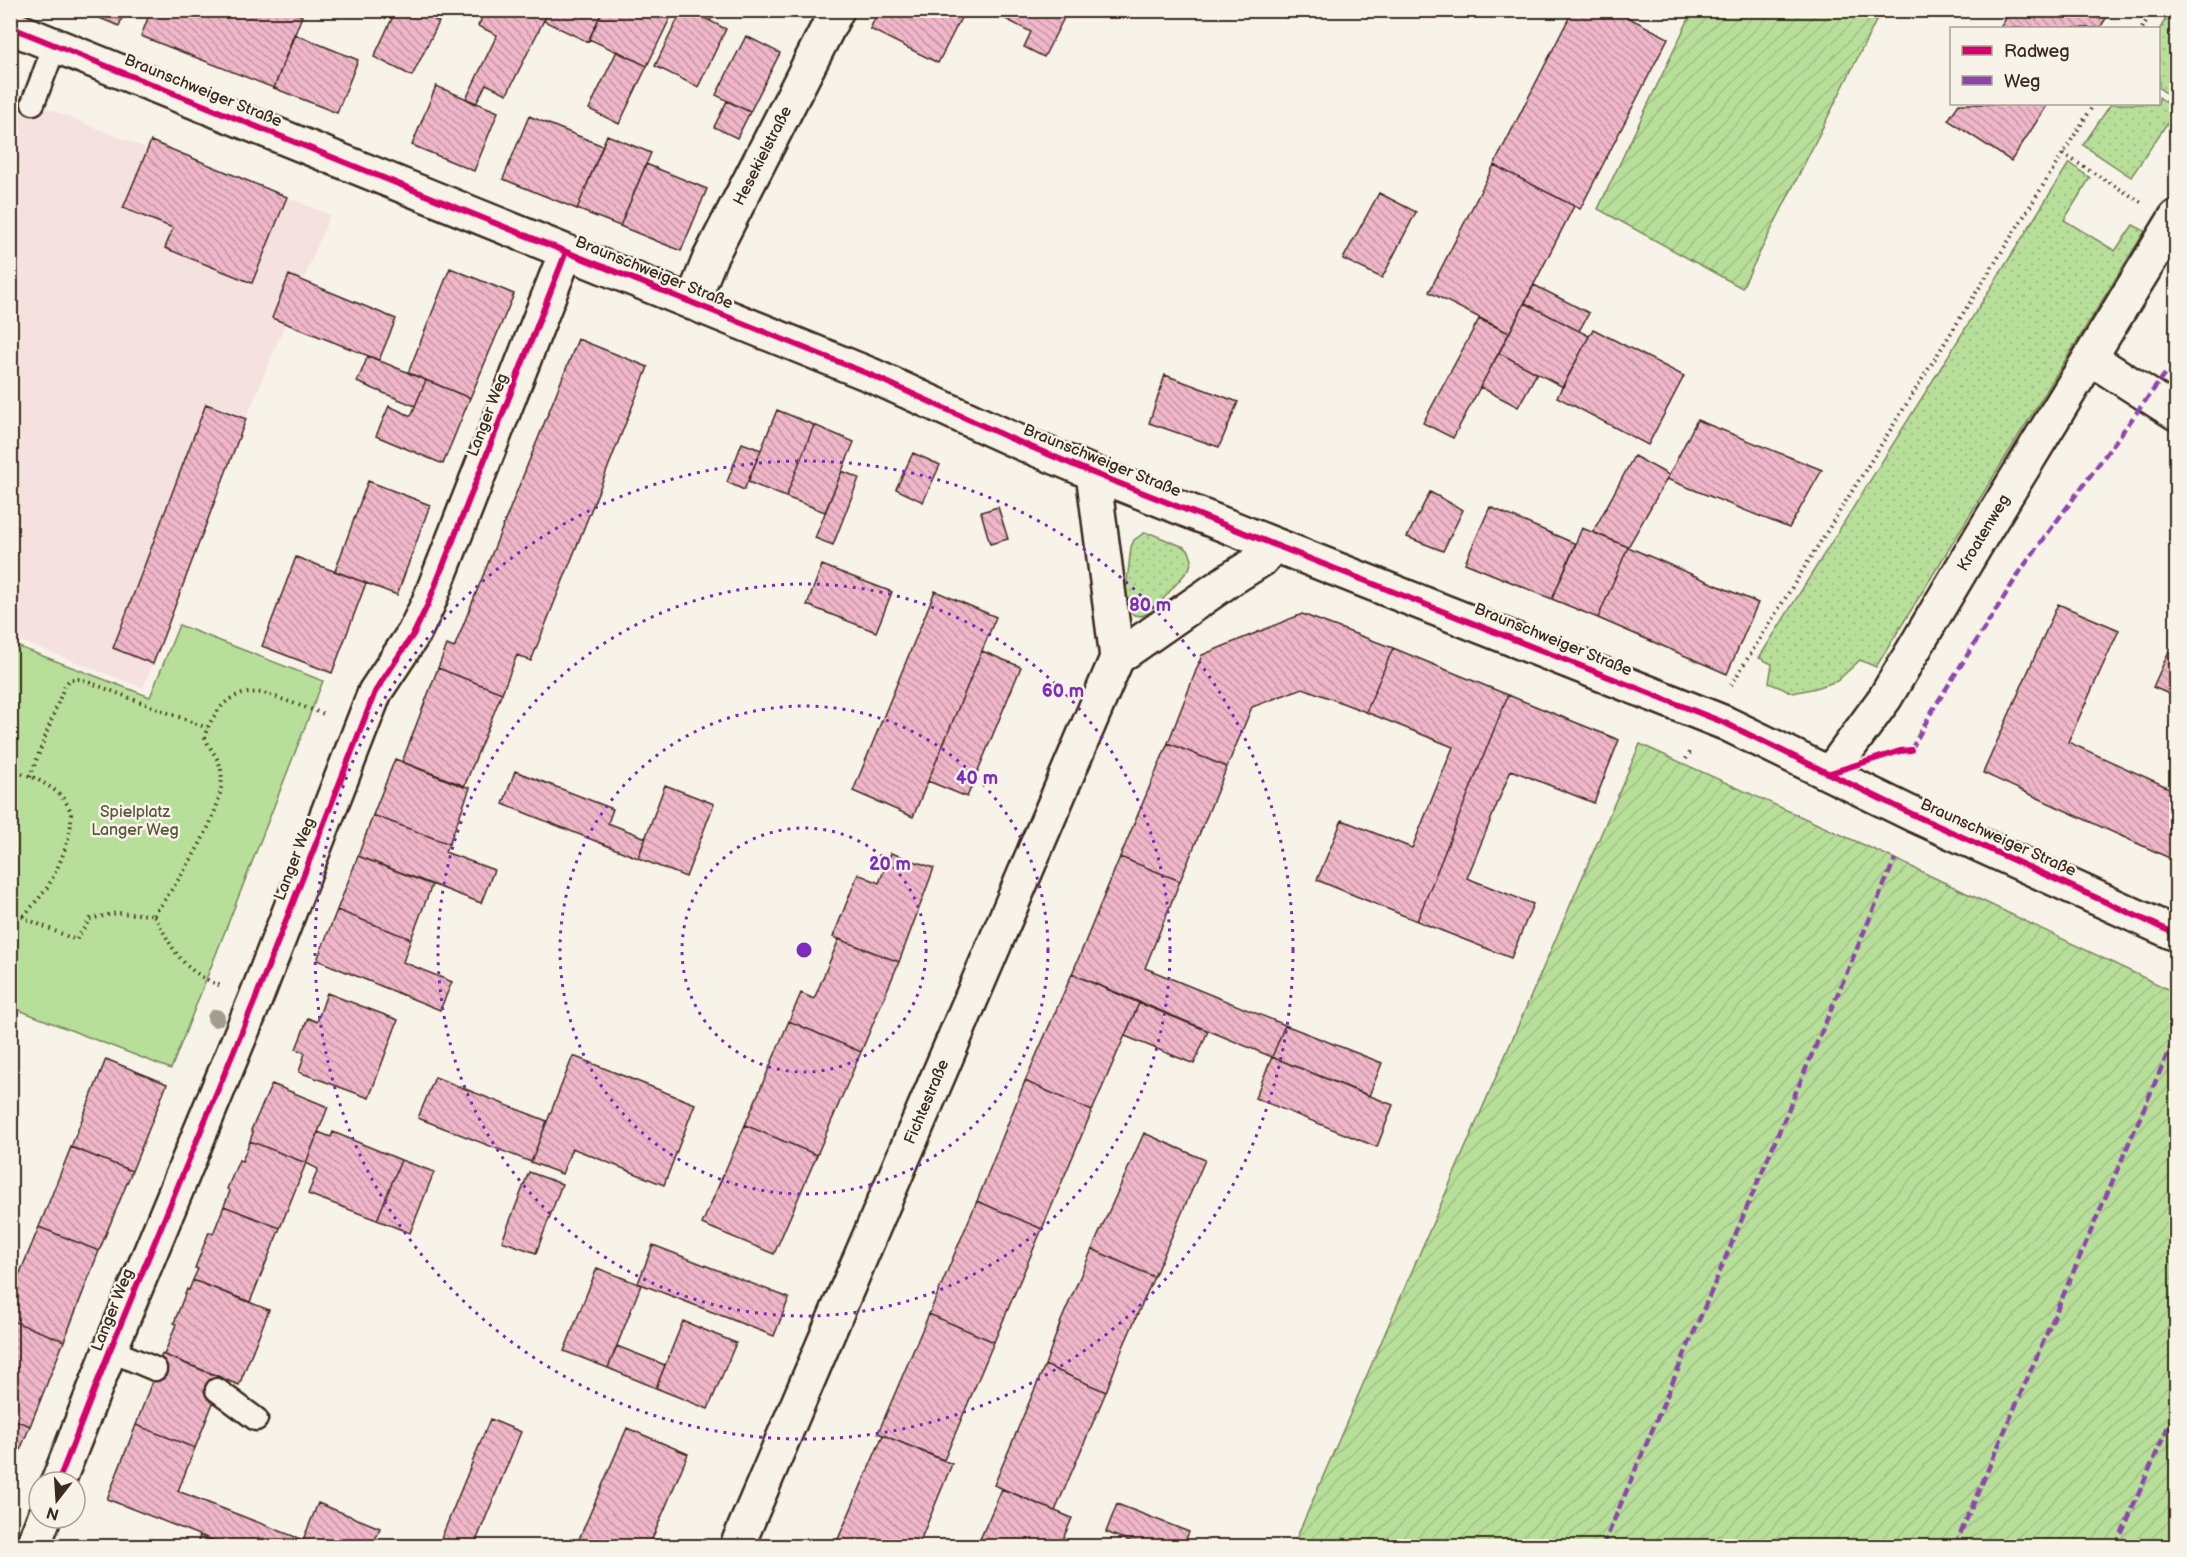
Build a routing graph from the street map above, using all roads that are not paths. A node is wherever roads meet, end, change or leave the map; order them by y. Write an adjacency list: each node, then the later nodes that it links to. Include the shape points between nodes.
1 (837, 10): 7 (street, Hesekielstraße, via 710,258)
2 (10, 27): 3 (street, Braunschweiger Straße)
3 (55, 45): 4 (lane); 6 (street, Braunschweiger Straße)
4 (33, 103)
5 (2176, 217): 8 (street, Kroatenweg)
6 (566, 252): 7 (street, Braunschweiger Straße); 15 (street, Langer Weg, via 428,604 375,692 255,1000)
7 (692, 303): 10 (street, Braunschweiger Straße, via 871,375)
8 (2090, 358): 9 (street); 13 (street, Kroatenweg, via 1885,698)
9 (2176, 413)
10 (1093, 473): 11 (street, Braunschweiger Straße); 12 (street)
11 (1275, 545): 12 (street, via 1261,560); 13 (street, Braunschweiger Straße, via 1711,717)
12 (1117, 658): 22 (street, Fichtestraße)
13 (1830, 773): 14 (street, Braunschweiger Straße)
14 (2176, 934)
15 (110, 1350): 16 (lane); 19 (street, Langer Weg)
16 (155, 1369)
17 (218, 1390): 18 (lane)
18 (256, 1419)
19 (63, 1470)
20 (39, 1530): 21 (street)
21 (33, 1546)
22 (737, 1546)

